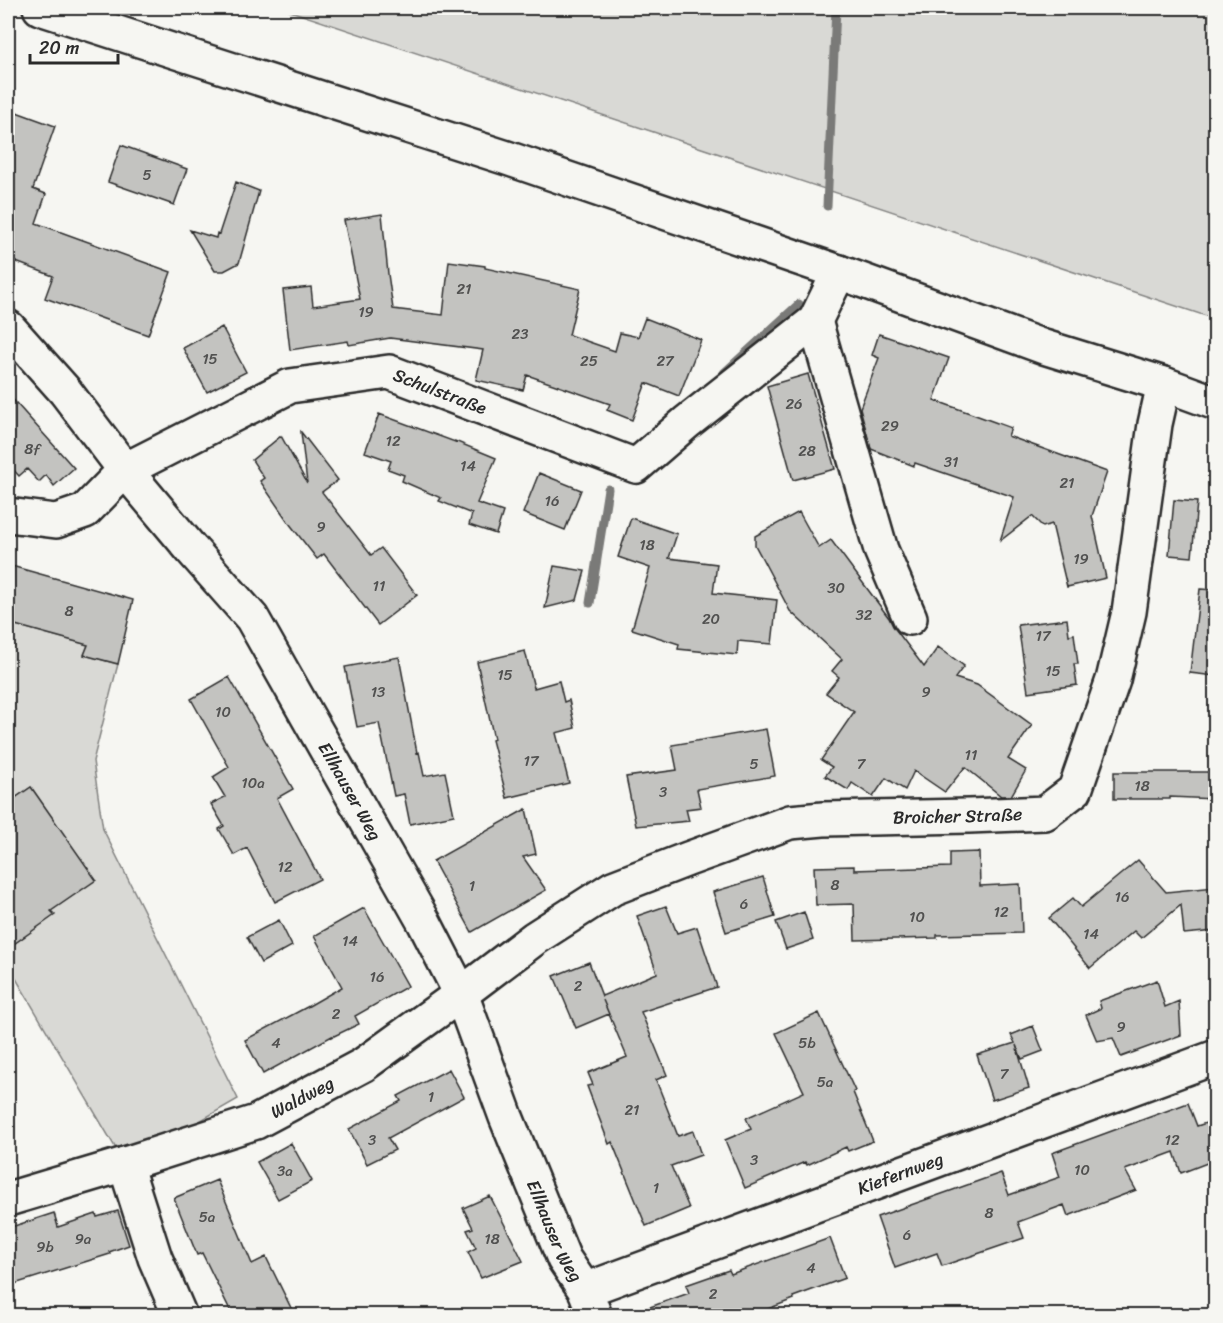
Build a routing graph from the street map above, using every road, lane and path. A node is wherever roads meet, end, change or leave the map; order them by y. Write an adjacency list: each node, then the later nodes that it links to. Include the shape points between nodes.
1 (40, 8): 2 (street, via 507,158)
2 (839, 272): 3 (street, Schulstraße); 5 (street, via 1044,347)
3 (815, 321): 7 (street, Schulstraße, via 636,466 388,372 290,386); 9 (street, via 882,550)
4 (8, 327): 7 (street, Ellhauser Weg, via 65,391)
5 (1164, 384): 6 (street); 10 (street, Broicher Straße, via 1129,612 1113,680 1075,790 1045,813 790,822 613,888 535,938)
6 (1215, 403)
7 (125, 470): 8 (street, Schulstraße, via 84,511 56,521); 10 (street, Ellhauser Weg, via 252,618)
8 (8, 516)
9 (910, 618)
10 (461, 994): 12 (street, Waldweg, via 363,1065 256,1122); 14 (street, Ellhauser Weg, via 564,1259)
11 (1215, 1057): 14 (street, Kiefernweg)
12 (125, 1164): 13 (street, Waldweg); 15 (street, via 155,1258)
13 (8, 1199)
14 (590, 1303)
15 (180, 1316)

